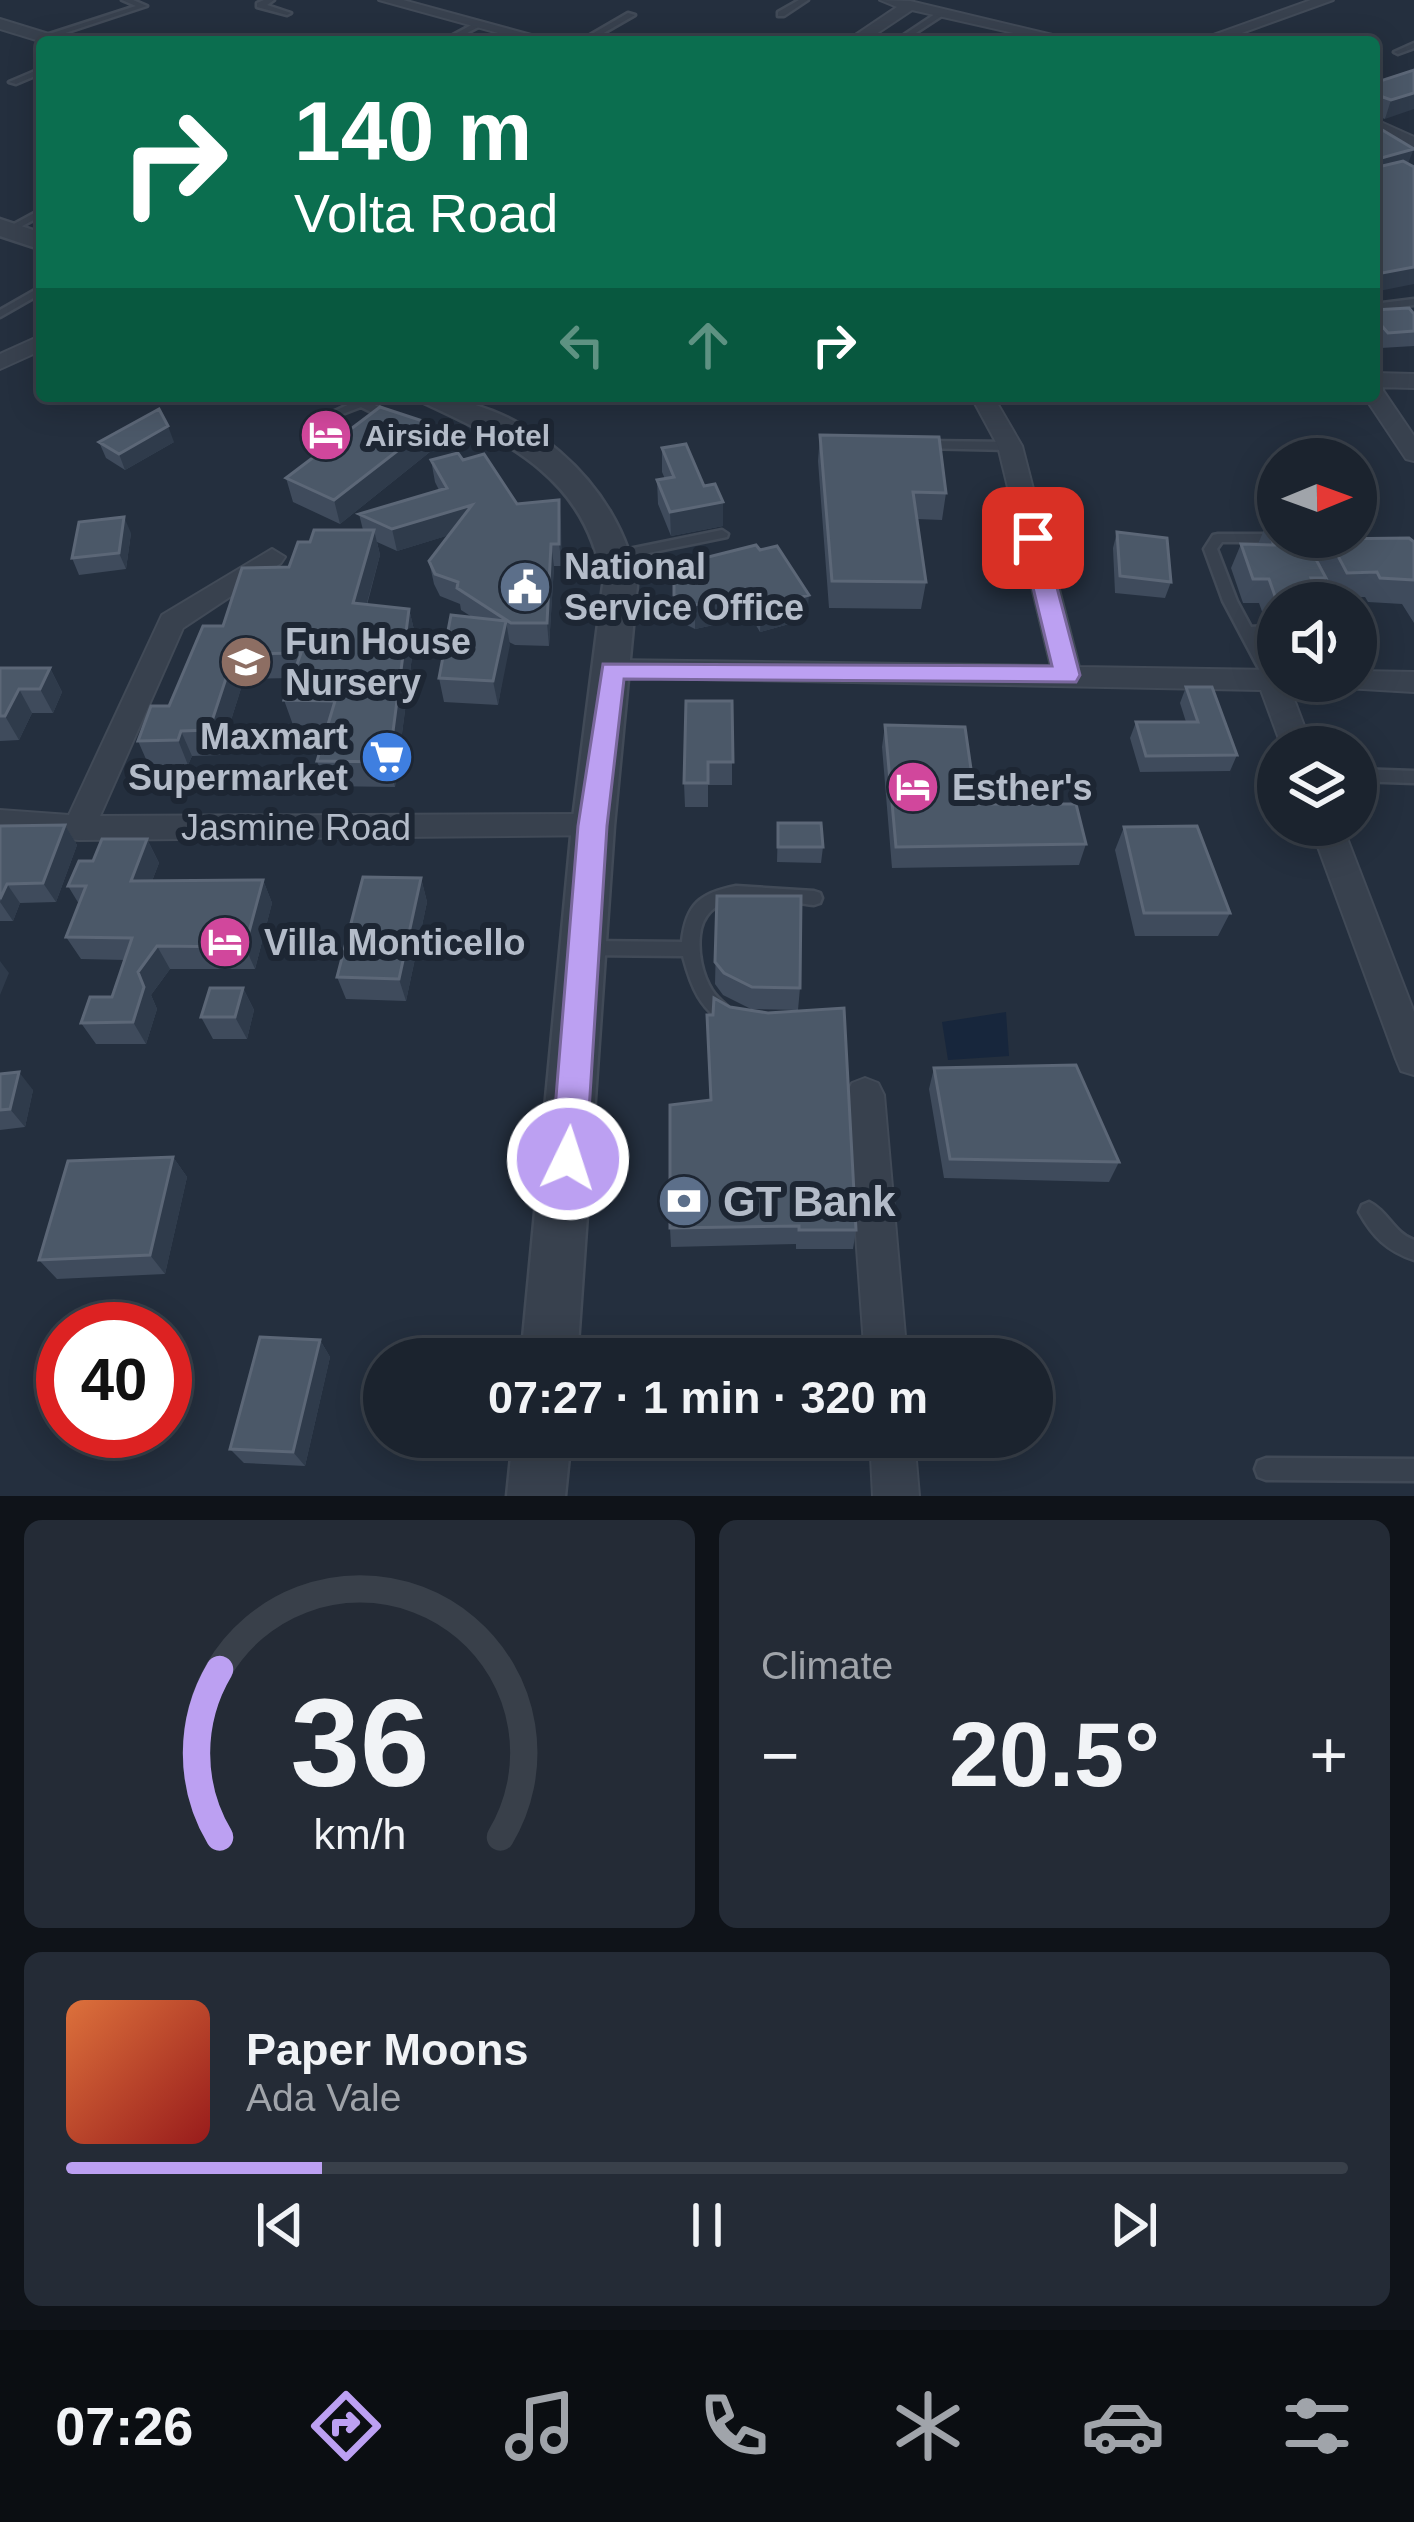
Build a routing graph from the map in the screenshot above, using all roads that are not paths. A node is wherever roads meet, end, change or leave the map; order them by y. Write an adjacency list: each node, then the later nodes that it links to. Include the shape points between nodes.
1 (126, 0): 15 (lane, via 143,6)
2 (269, 0): 9 (lane, via 260,5)
3 (386, 0): 13 (street)
4 (804, 0): 10 (lane)
5 (887, 0): 7 (street)
6 (1322, 0): 22 (street)
7 (910, 5): 8 (street); 19 (street)
8 (944, 12): 20 (lane); 21 (street)
9 (287, 13)
10 (781, 14)
11 (631, 15): 18 (lane)
12 (0, 24): 14 (street)
13 (480, 24): 16 (lane); 17 (street)
14 (41, 36)
15 (59, 36)
16 (456, 36)
17 (526, 36)
18 (593, 36)
19 (862, 36)
20 (906, 36)
21 (1048, 36)
22 (1219, 36)
23 (1414, 45): 24 (lane)
24 (1398, 52)
25 (36, 72): 26 (lane)
26 (13, 82)
27 (1380, 126): 28 (street)
28 (1410, 138)
29 (4, 228): 30 (street)
30 (36, 233)
31 (36, 293): 34 (lane)
32 (1414, 302): 33 (lane)
33 (1380, 306)
34 (0, 314)
35 (36, 345): 36 (street)
36 (0, 362)
37 (1380, 380): 38 (street)
38 (1414, 381)
39 (445, 402): 50 (street, via 515,433 562,472)
40 (985, 402): 46 (street)
41 (1379, 402): 47 (street)
42 (362, 403): 43 (lane); 44 (lane)
43 (332, 416)
44 (398, 422)
45 (916, 445): 46 (lane)
46 (1010, 446): 58 (street)
47 (1414, 454)
48 (722, 535): 50 (lane)
49 (1257, 541): 55 (lane, via 1211,542)
50 (619, 555): 57 (street)
51 (272, 557): 66 (street, via 172,622)
52 (1310, 565): 53 (lane)
53 (1318, 582)
54 (1257, 631): 55 (lane)
55 (1248, 632): 56 (lane)
56 (1257, 648)
57 (612, 670): 58 (street); 65 (street)
58 (1067, 675): 59 (street)
59 (1257, 680)
60 (1377, 681): 61 (street)
61 (1414, 682)
62 (1377, 776): 63 (lane)
63 (1414, 777)
64 (0, 822): 66 (street, Jasmine Road)
65 (593, 826): 66 (street, Jasmine Road); 69 (street)
66 (79, 828)
67 (1334, 846): 72 (street)
68 (814, 898): 70 (lane, via 709,900 695,914)
69 (584, 947): 70 (lane); 76 (street)
70 (690, 949): 71 (lane, via 715,1010)
71 (753, 1019)
72 (1414, 1059)
73 (866, 1095): 77 (street)
74 (1369, 1212): 75 (lane, via 1396,1244)
75 (1414, 1250)
76 (551, 1338)
77 (884, 1338)
78 (540, 1458): 82 (street)
79 (893, 1458): 83 (street)
80 (1266, 1469): 81 (lane)
81 (1414, 1470)
82 (536, 1496)
83 (896, 1496)

